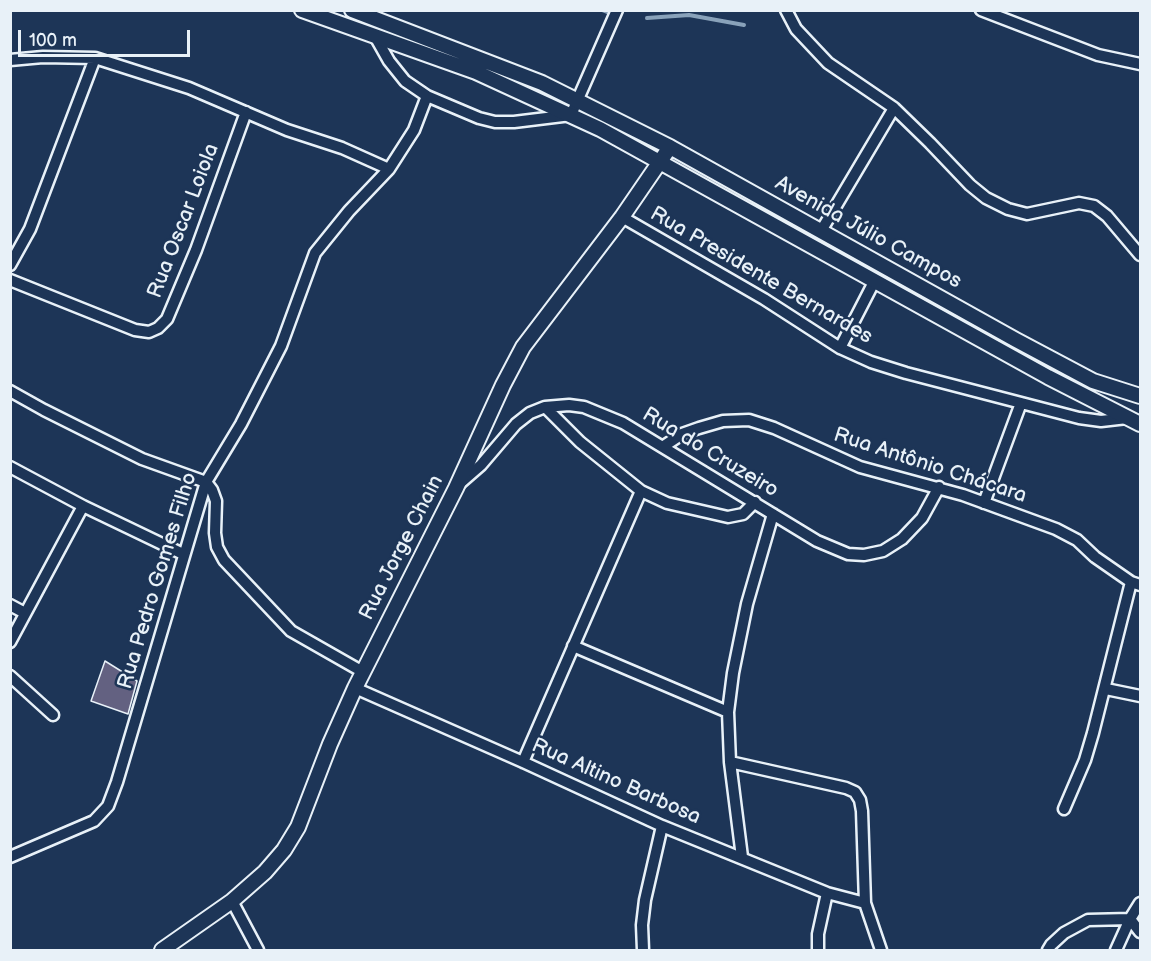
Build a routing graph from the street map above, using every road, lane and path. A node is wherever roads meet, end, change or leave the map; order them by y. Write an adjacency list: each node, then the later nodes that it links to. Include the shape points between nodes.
1 (302, 10): 6 (street)
2 (352, 10): 8 (street, Avenida Júlio Campos)
3 (617, 10): 13 (street)
4 (786, 10): 14 (street, via 796,29 828,63)
5 (981, 10): 10 (street, via 1098,55)
6 (376, 38): 11 (street); 12 (street, via 405,81)
7 (95, 58): 9 (street); 15 (street, via 189,88); 25 (street, via 30,229)
8 (481, 58): 11 (street); 13 (street, Avenida Júlio Campos)
9 (10, 60)
10 (1140, 64)
11 (476, 72): 16 (street)
12 (427, 96): 16 (street, via 495,122); 20 (street, Rua Pedro Gomes Filho, via 414,130)
13 (578, 102): 16 (street); 17 (street, Avenida Júlio Campos)
14 (894, 108): 23 (street); 24 (street, via 986,198 1027,214 1078,203 1094,206)
15 (246, 112): 20 (street); 26 (street, Rua Oscar Loiola, via 196,250 167,319 159,328 149,332 135,330)
16 (571, 115): 18 (street)
17 (670, 147): 18 (street, Rua Jorge Chain); 19 (street, Avenida Júlio Campos)
18 (659, 162): 21 (street); 22 (street, Rua Jorge Chain)
19 (704, 166): 21 (street); 23 (street, Avenida Júlio Campos)
20 (388, 169): 37 (street, Rua Pedro Gomes Filho, via 315,253 281,346)
21 (696, 182): 27 (street)
22 (622, 217): 28 (street, Rua Presidente Bernardes); 39 (street, Rua Jorge Chain, via 523,347)
23 (821, 231): 30 (street, Avenida Júlio Campos, via 1094,381)
24 (1140, 255)
25 (10, 265)
26 (10, 280)
27 (874, 282): 28 (street); 33 (street)
28 (840, 348): 31 (street, Rua Presidente Bernardes, via 906,373)
29 (10, 391): 37 (street, via 142,459)
30 (1140, 396): 33 (street, via 1133,401)
31 (1021, 403): 33 (street, Rua Presidente Bernardes, via 1078,418); 42 (street)
32 (545, 407): 35 (street, Rua do Cruzeiro, via 584,407); 39 (street, Rua do Cruzeiro, via 516,424); 40 (street, via 580,442)
33 (1127, 418): 34 (street)
34 (1140, 424)
35 (664, 446): 38 (street, Rua Antônio Chácara, via 699,428 723,421 749,420 860,467); 41 (street, Rua do Cruzeiro)
36 (10, 467): 43 (street)
37 (206, 482): 45 (street, Rua Pedro Gomes Filho); 51 (street, via 216,501 214,533 224,560 291,631)
38 (939, 487): 42 (street, Rua Antônio Chácara); 44 (street, Rua do Cruzeiro, via 922,518 902,539 883,551 864,555 848,554 817,541)
39 (456, 488): 51 (street, Rua Jorge Chain)
40 (641, 491): 41 (street, via 667,503 728,517 743,514); 50 (street)
41 (755, 502): 44 (street, Rua do Cruzeiro)
42 (984, 503): 46 (street, Rua Antônio Chácara, via 1077,540)
43 (83, 506): 45 (street); 48 (street)
44 (773, 514): 56 (street, via 747,604)
45 (183, 554): 63 (street, Rua Pedro Gomes Filho, via 108,806 94,821)
46 (1136, 584): 54 (street)
47 (10, 605): 48 (street)
48 (25, 613): 49 (street)
49 (10, 642)
50 (573, 646): 56 (street); 58 (street)
51 (363, 672): 53 (street, Rua Jorge Chain)
52 (10, 676): 57 (street)
53 (355, 688): 58 (street, Rua Altino Barbosa); 65 (street, Rua Jorge Chain, via 298,827 265,872)
54 (1106, 689): 55 (street); 60 (street, via 1085,760)
55 (1140, 696)
56 (728, 712): 59 (street)
57 (53, 715)
58 (523, 762): 61 (street, Rua Altino Barbosa)
59 (730, 762): 62 (street); 66 (street, via 855,792 862,812)
60 (1064, 809)
61 (662, 826): 62 (street, Rua Altino Barbosa); 72 (street, via 644,908)
62 (742, 857): 64 (street, Rua Altino Barbosa)
63 (10, 858)
64 (827, 893): 66 (street, Rua Altino Barbosa); 73 (street)
65 (232, 901): 70 (street, Rua Jorge Chain); 71 (street)
66 (865, 903): 74 (street)
67 (1140, 903): 68 (street)
68 (1130, 920): 69 (street); 75 (street, via 1088,920 1064,933); 76 (street)
69 (1140, 932)
70 (162, 951)
71 (258, 951)
72 (643, 951)
73 (818, 951)
74 (881, 951)
75 (1048, 951)
76 (1116, 951)

